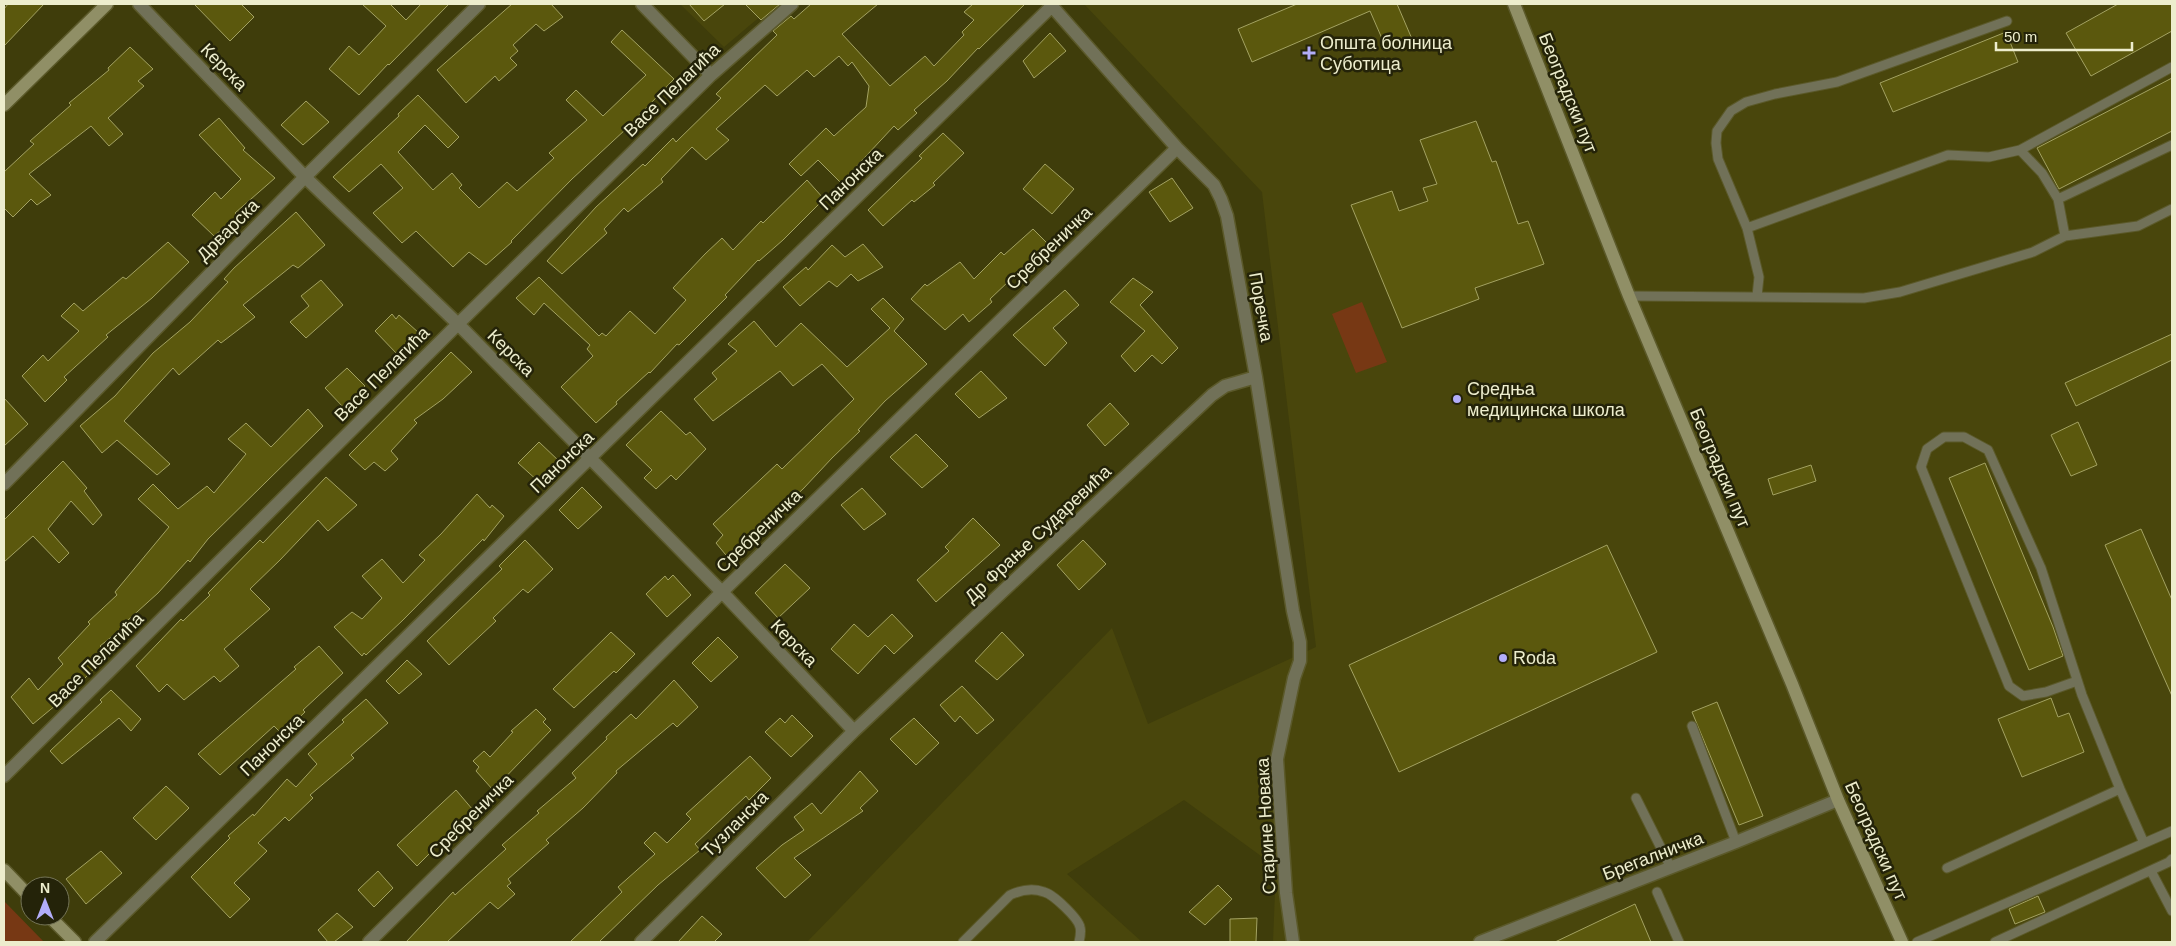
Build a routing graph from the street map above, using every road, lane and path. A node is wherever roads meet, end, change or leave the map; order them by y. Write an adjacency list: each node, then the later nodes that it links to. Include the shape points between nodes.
1 (107, 4): 11 (main road)
2 (139, 4): 15 (street, Керска)
3 (479, 4): 15 (street, Дрварска)
4 (642, 4): 10 (street)
5 (792, 4): 10 (street, Васе Пелагића)
6 (1514, 4): 20 (main road, Београдски пут)
7 (1051, 5): 13 (street, Поречка); 24 (street, Панонска)
8 (2008, 21): 18 (lane, via 1837,82 1746,102 1731,111 1717,132 1718,159)
9 (2172, 68): 14 (lane)
10 (711, 75): 22 (street, Васе Пелагића)
11 (4, 105)
12 (2172, 145): 16 (lane)
13 (1177, 148): 23 (street, Поречка, via 1214,185 1227,216); 26 (street, Сребреничка)
14 (2020, 150): 16 (lane, via 2042,173); 18 (lane, via 1989,157 1948,154)
15 (305, 177): 22 (street, Керска); 25 (street, Дрварска)
16 (2058, 198): 19 (lane)
17 (2172, 209): 19 (lane, via 2138,226)
18 (1747, 228): 21 (lane, via 1759,276)
19 (2065, 236): 21 (lane, via 2034,252 1900,292 1864,298)
20 (1629, 296): 21 (lane); 34 (main road, Београдски пут)
21 (1757, 296)
22 (458, 324): 24 (street, Керска); 31 (street, Васе Пелагића)
23 (1256, 377): 27 (street, Поречка, via 1300,642 1300,662); 30 (street, Др Фрање Сударевића, via 1225,386 1212,395)
24 (590, 458): 26 (street, Керска); 48 (street, Панонска)
25 (4, 484)
26 (722, 592): 30 (street, Керска); 49 (street, Сребреничка)
27 (1294, 678): 53 (street, Старине Новака, via 1277,759 1286,893)
28 (2077, 681): 28 (lane, via 2041,568 1988,450 1964,436 1944,437 1927,449 1921,467 2009,686 2023,696); 32 (lane)
29 (1692, 726): 36 (lane)
30 (854, 731): 50 (street, Тузланска)
31 (4, 776)
32 (2120, 789): 37 (lane); 40 (lane)
33 (1636, 798): 39 (lane)
34 (1838, 800): 36 (street, Брегалничка); 56 (main road, Београдски пут)
35 (2172, 831): 37 (lane)
36 (1736, 842): 39 (street, Брегалничка)
37 (2144, 843): 57 (lane)
38 (2172, 859): 42 (lane)
39 (1671, 868): 54 (street, Брегалничка)
40 (1948, 868)
41 (4, 870): 43 (main road)
42 (2151, 871): 45 (lane); 58 (lane)
43 (20, 887)
44 (1657, 892): 55 (lane)
45 (2172, 911)
46 (59, 926): 47 (main road)
47 (75, 942)
48 (95, 942)
49 (369, 942)
50 (641, 942)
51 (963, 942): 52 (lane, via 1010,895 1033,890 1046,892 1074,917 1080,926)
52 (1079, 942)
53 (1294, 942)
54 (1480, 942)
55 (1679, 942)
56 (1902, 942)
57 (1917, 942)
58 (1994, 942)

